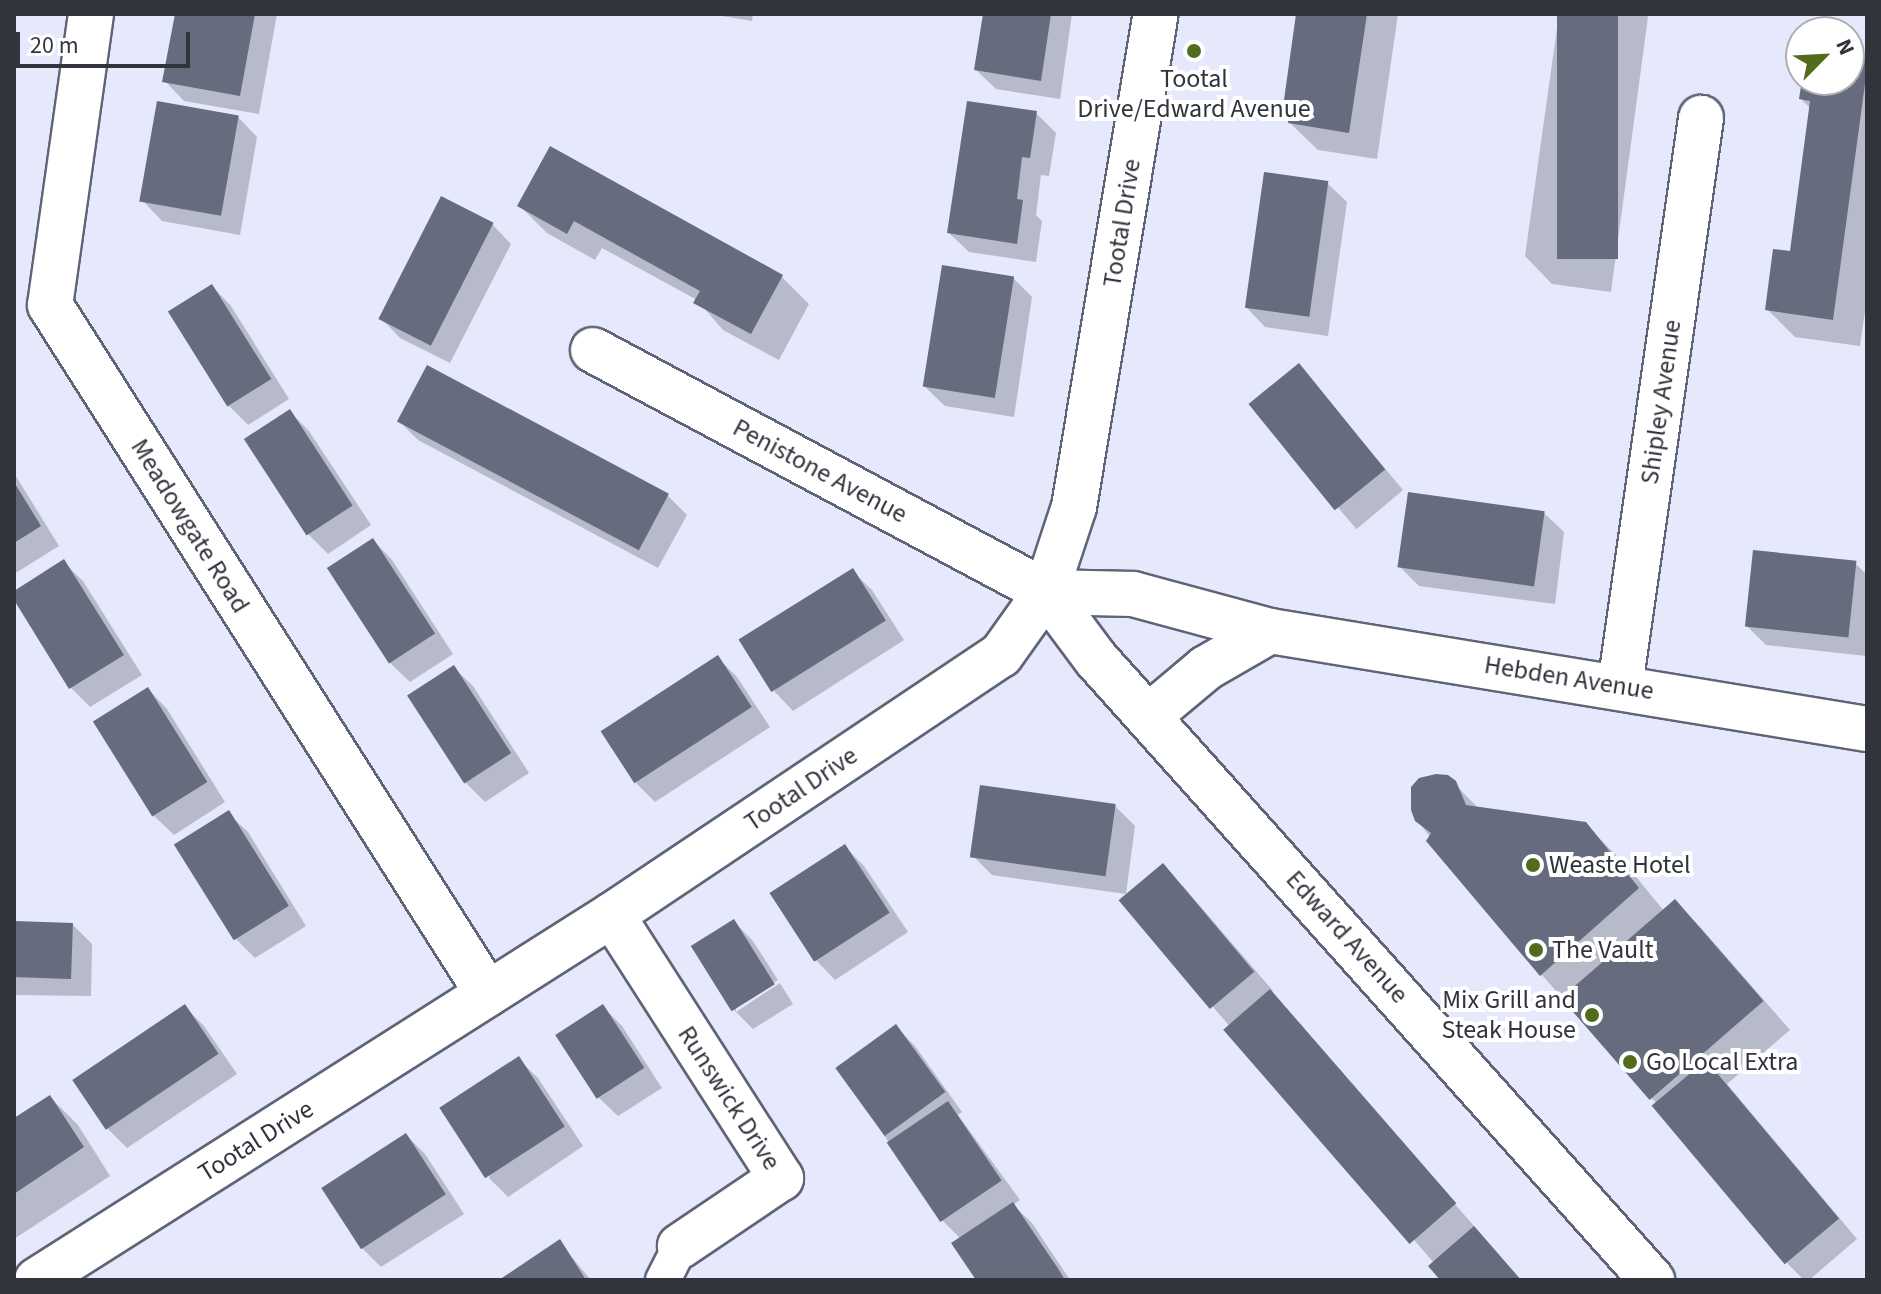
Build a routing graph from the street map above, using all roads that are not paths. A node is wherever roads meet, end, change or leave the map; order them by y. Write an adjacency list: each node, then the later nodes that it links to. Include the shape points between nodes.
1 (91, 14): 11 (street, Meadowgate Road, via 50,305)
2 (1156, 14): 5 (street, Tootal Drive, via 1074,507)
3 (1701, 118): 7 (street, Shipley Avenue)
4 (593, 350): 5 (street, Penistone Avenue)
5 (1046, 592): 6 (street, Hebden Avenue, via 1133,594); 8 (street, Edward Avenue, via 1096,659); 10 (street, Tootal Drive, via 1001,655)
6 (1270, 631): 7 (street, Hebden Avenue); 8 (street, via 1206,668)
7 (1620, 686): 9 (street, Hebden Avenue)
8 (1150, 715): 14 (street, Edward Avenue)
9 (1867, 729)
10 (612, 915): 11 (street, Tootal Drive); 12 (street, Runswick Drive, via 781,1178)
11 (488, 994): 13 (street, Tootal Drive)
12 (672, 1263)
13 (37, 1280)
14 (1652, 1280)

